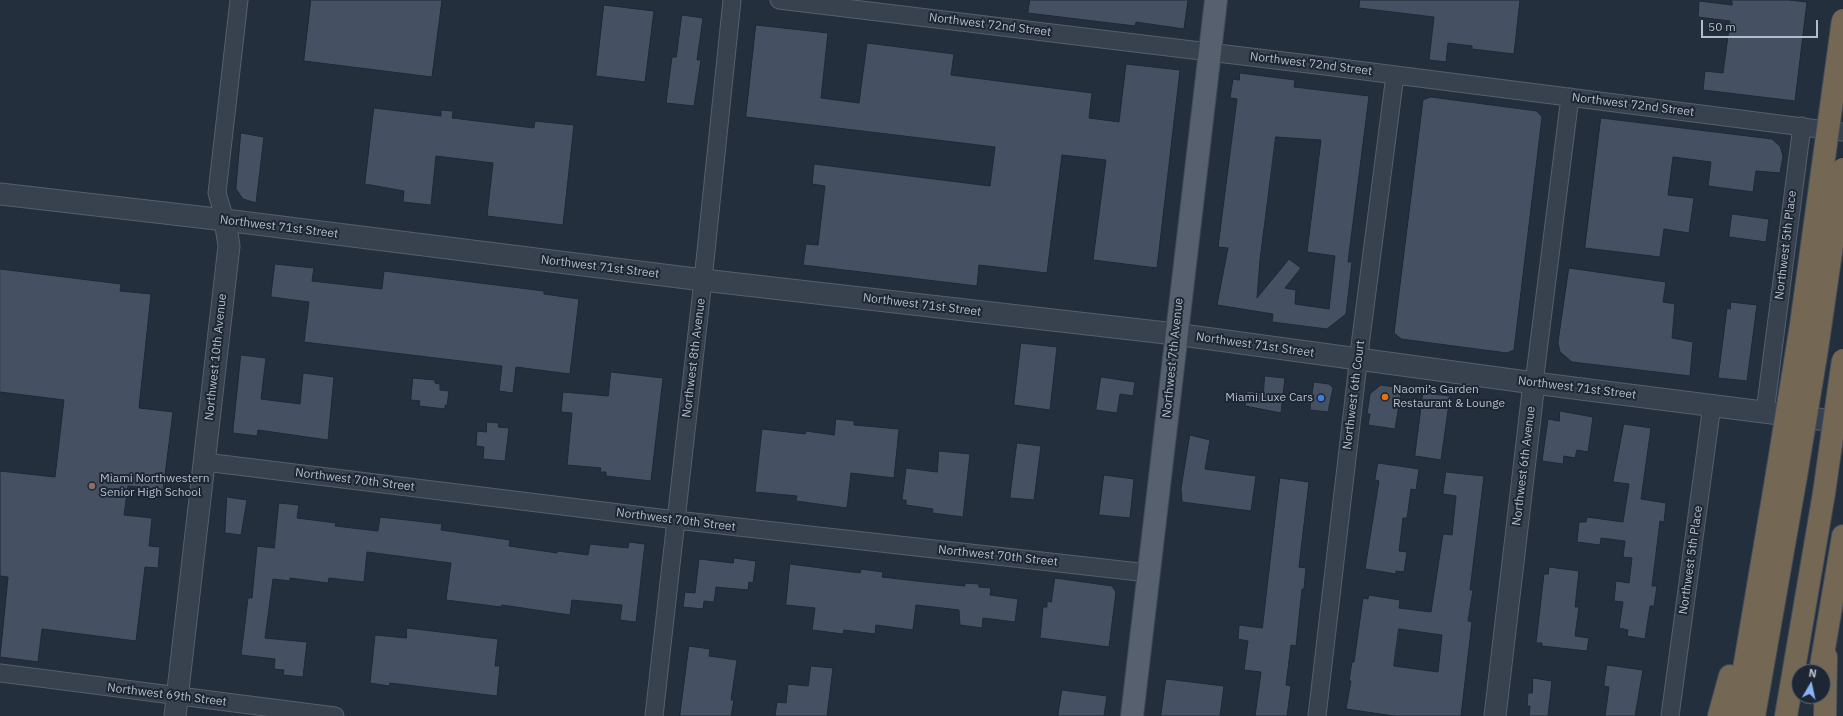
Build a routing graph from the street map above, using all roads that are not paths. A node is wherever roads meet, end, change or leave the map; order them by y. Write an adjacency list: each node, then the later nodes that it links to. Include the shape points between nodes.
1 (239, 0): 13 (street, Northwest 10th Avenue, via 217,194)
2 (732, 0): 14 (street, Northwest 8th Avenue)
3 (779, 0): 6 (street, Northwest 72nd Street)
4 (1216, 0): 6 (main road, Northwest 7th Avenue)
5 (1843, 20): 23 (highway, bridge, via 1803,309)
6 (1209, 52): 7 (street, Northwest 72nd Street); 15 (main road, Northwest 7th Avenue)
7 (1395, 75): 8 (street, Northwest 72nd Street); 16 (street, Northwest 6th Court)
8 (1570, 97): 9 (street, Northwest 72nd Street); 18 (street, Northwest 6th Avenue)
9 (1802, 126): 10 (street, Northwest 72nd Street); 20 (street, Northwest 5th Place)
10 (1843, 132)
11 (1843, 168): 23 (highway, bridge, via 1817,349)
12 (0, 194): 13 (street, Northwest 71st Street)
13 (225, 220): 14 (street, Northwest 71st Street); 22 (street, Northwest 10th Avenue, via 228,246)
14 (703, 280): 15 (street, Northwest 71st Street); 24 (street, Northwest 8th Avenue)
15 (1175, 334): 16 (street, Northwest 71st Street); 27 (main road, Northwest 7th Avenue)
16 (1358, 360): 18 (street, Northwest 71st Street); 36 (street, Northwest 6th Court)
17 (1843, 360): 42 (highway, bridge, via 1824,493)
18 (1534, 383): 19 (street, Northwest 71st Street); 37 (street, Northwest 6th Avenue)
19 (1712, 405): 20 (street, Northwest 71st Street); 38 (street, Northwest 5th Place)
20 (1765, 412): 21 (street, Northwest 71st Street)
21 (1843, 422)
22 (205, 462): 24 (street, Northwest 70th Street); 32 (street, Northwest 10th Avenue)
23 (1786, 475): 26 (highway); 41 (highway)
24 (676, 520): 27 (street, Northwest 70th Street); 34 (street, Northwest 8th Avenue)
25 (1843, 536): 28 (highway)
26 (1761, 565): 39 (highway); 40 (highway)
27 (1148, 573): 35 (main road, Northwest 7th Avenue)
28 (1826, 634): 29 (highway); 44 (highway)
29 (1821, 664)
30 (0, 673): 32 (street, Northwest 69th Street)
31 (1814, 704): 43 (highway)
32 (176, 706): 33 (street, Northwest 69th Street)
33 (335, 716)
34 (654, 716)
35 (1132, 716)
36 (1318, 716)
37 (1495, 716)
38 (1670, 716)
39 (1719, 716)
40 (1736, 716)
41 (1754, 716)
42 (1786, 716)
43 (1812, 716)
44 (1825, 716)

